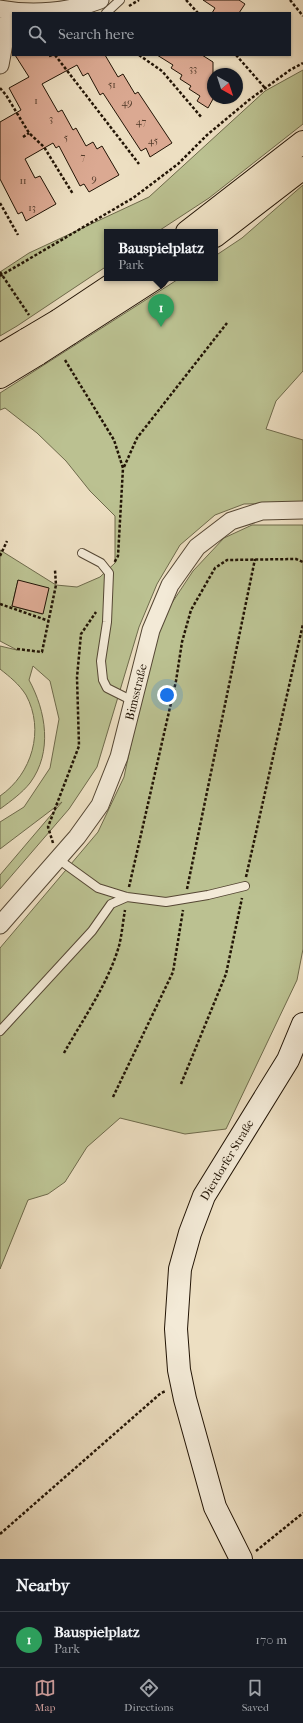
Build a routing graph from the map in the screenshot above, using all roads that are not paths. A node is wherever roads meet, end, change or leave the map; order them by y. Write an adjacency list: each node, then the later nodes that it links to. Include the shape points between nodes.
1 (100, 0): 5 (street)
2 (120, 0): 6 (lane)
3 (5, 10): 4 (street); 7 (street)
4 (33, 12)
5 (52, 12)
6 (107, 12)
7 (0, 65)
8 (303, 142): 10 (highway)
9 (303, 168): 11 (highway)
10 (191, 229)
11 (218, 234)
12 (118, 281): 14 (highway)
13 (150, 281): 14 (highway)
14 (64, 327): 15 (highway, bridge)
15 (32, 347): 16 (highway); 17 (highway)
16 (0, 355)
17 (0, 377)
18 (303, 510): 20 (street, Bimsstraße, via 262,511 231,521 197,547 170,585 151,630)
19 (82, 553): 20 (lane, via 101,563 109,573 107,622 101,660 103,680 106,688)
20 (133, 701): 21 (street, Bimsstraße, via 119,757 100,804)
21 (58, 859): 23 (lane, via 98,888); 24 (street, Bimsstraße)
22 (245, 886): 23 (lane, via 166,902)
23 (127, 897): 26 (lane, via 111,904 92,931)
24 (0, 925)
25 (303, 1024): 27 (main road, Dierdorfer Straße, via 288,1060 204,1196 180,1269 177,1321 181,1383 215,1507)
26 (0, 1031)
27 (247, 1557)

